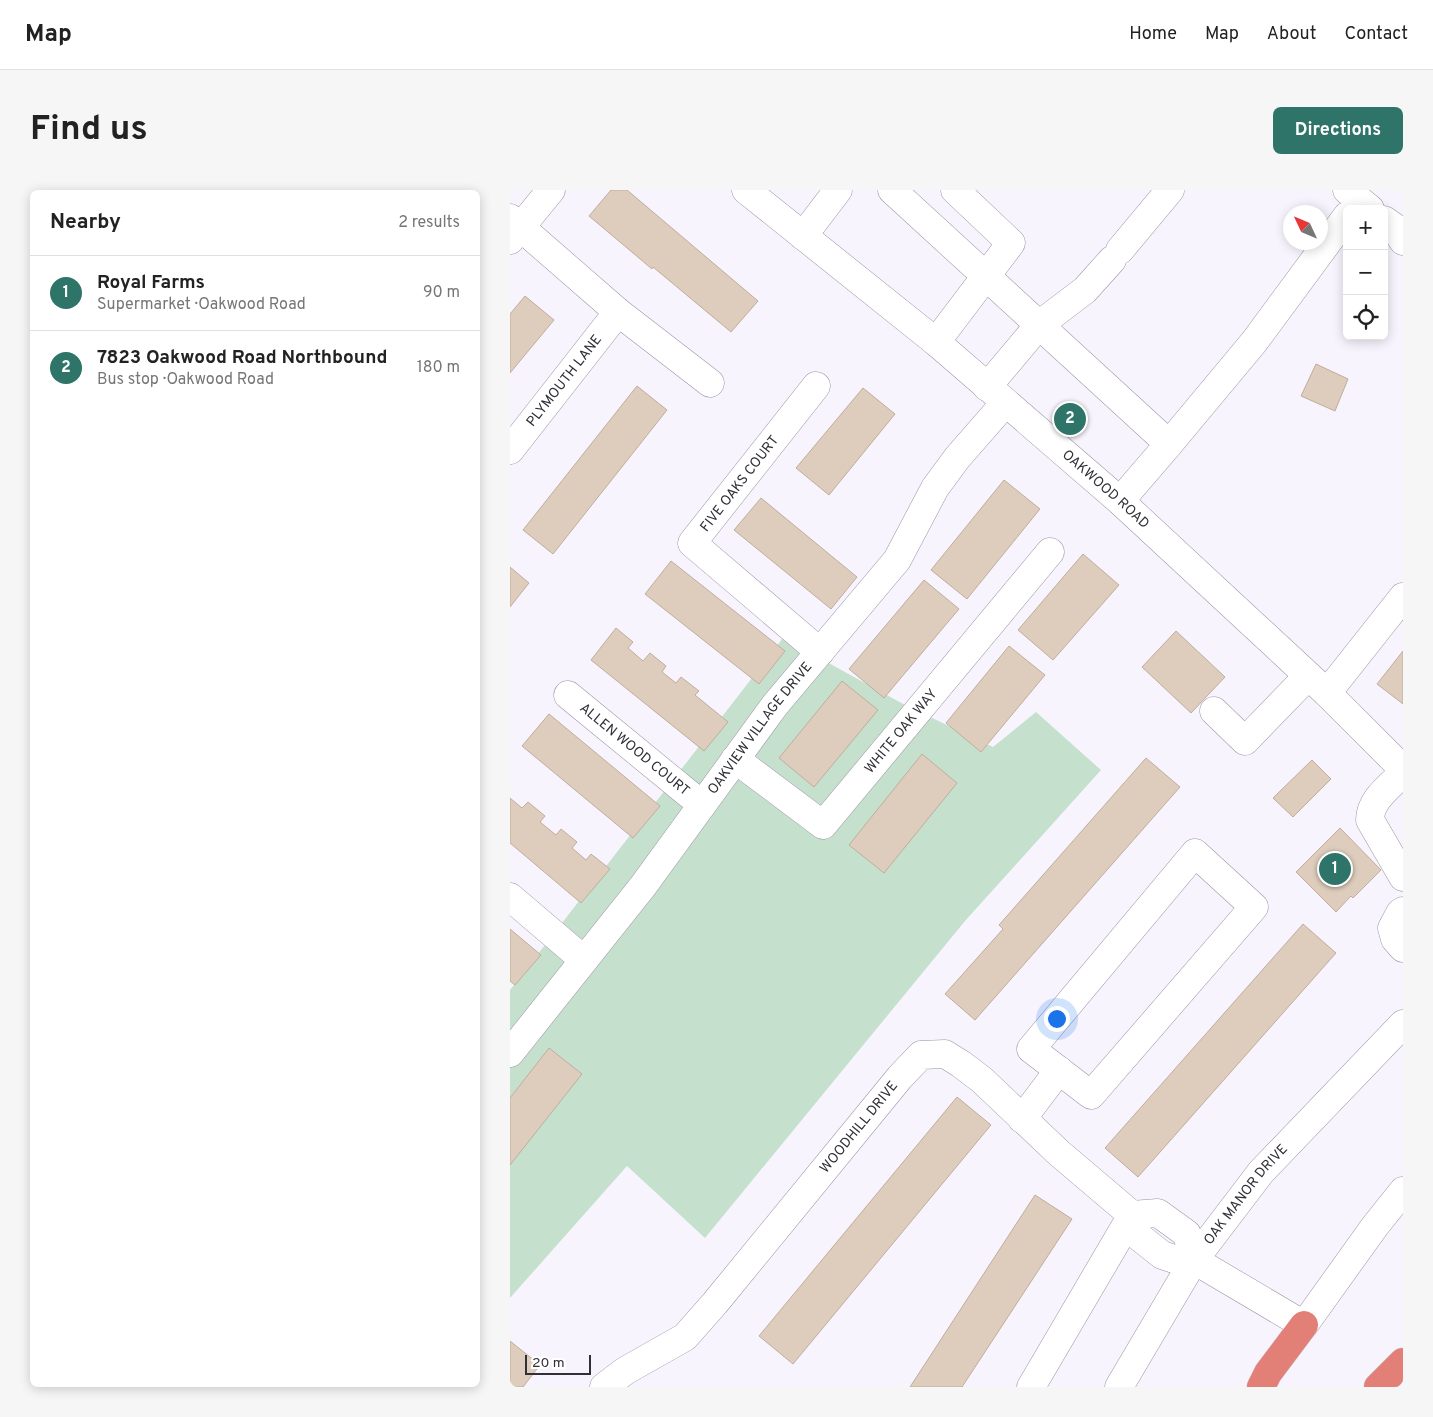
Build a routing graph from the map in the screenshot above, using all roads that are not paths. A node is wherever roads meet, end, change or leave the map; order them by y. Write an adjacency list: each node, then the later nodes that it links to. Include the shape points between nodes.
1 (551, 190): 9 (street)
2 (746, 190): 10 (street, OAKWOOD ROAD)
3 (838, 190): 10 (street)
4 (892, 190): 12 (street)
5 (955, 190): 12 (street, via 1012,243)
6 (1170, 190): 14 (street, OAKVIEW VILLAGE DRIVE, via 1086,290)
7 (1343, 221): 19 (street, via 1254,342)
8 (1388, 223): 11 (street)
9 (514, 228): 13 (street)
10 (803, 236): 15 (street, OAKWOOD ROAD)
11 (1403, 241)
12 (986, 276): 14 (street); 15 (street)
13 (618, 312): 16 (street); 20 (street, PLYMOUTH LANE)
14 (1039, 325): 18 (street, OAKVIEW VILLAGE DRIVE); 19 (street)
15 (936, 342): 18 (street, OAKWOOD ROAD)
16 (710, 383)
17 (816, 386): 24 (street, FIVE OAKS COURT, via 692,543)
18 (996, 395): 21 (street, OAKWOOD ROAD); 24 (street, OAKVIEW VILLAGE DRIVE, via 936,488 897,560)
19 (1169, 444): 21 (street)
20 (510, 450)
21 (1120, 501): 25 (street, OAKWOOD ROAD)
22 (1050, 552): 28 (street, WHITE OAK WAY, via 823,825)
23 (1403, 597): 25 (street)
24 (820, 652): 28 (street, OAKVIEW VILLAGE DRIVE)
25 (1318, 685): 27 (street, via 1246,741); 29 (street, OAKWOOD ROAD)
26 (568, 695): 31 (street, ALLEN WOOD COURT)
27 (1214, 711)
28 (735, 759): 31 (street, OAKVIEW VILLAGE DRIVE)
29 (1403, 769)
30 (1403, 773): 32 (street, via 1374,802 1370,820)
31 (702, 804): 36 (street, OAKVIEW VILLAGE DRIVE)
32 (1403, 877)
33 (510, 896): 36 (street)
34 (1403, 910): 35 (street, via 1392,928 1395,939)
35 (1403, 948)
36 (584, 960): 38 (street, OAKVIEW VILLAGE DRIVE)
37 (1403, 1024): 43 (street, OAK MANOR DRIVE, via 1261,1172)
38 (510, 1053)
39 (1059, 1070): 39 (street, via 1031,1048 1195,853 1254,906 1091,1096); 40 (street)
40 (1022, 1119): 42 (street, WOODHILL DRIVE); 46 (street, WOODHILL DRIVE, via 961,1064 945,1054 921,1055 685,1337)
41 (1403, 1190): 44 (street)
42 (1132, 1216): 43 (street, via 1158,1213 1187,1234); 47 (street)
43 (1194, 1260): 44 (street); 48 (street, OAK MANOR DRIVE)
44 (1304, 1325): 49 (highway)
45 (1403, 1362): 50 (highway)
46 (604, 1387)
47 (1032, 1387)
48 (1118, 1387)
49 (1261, 1387)
50 (1378, 1387)

